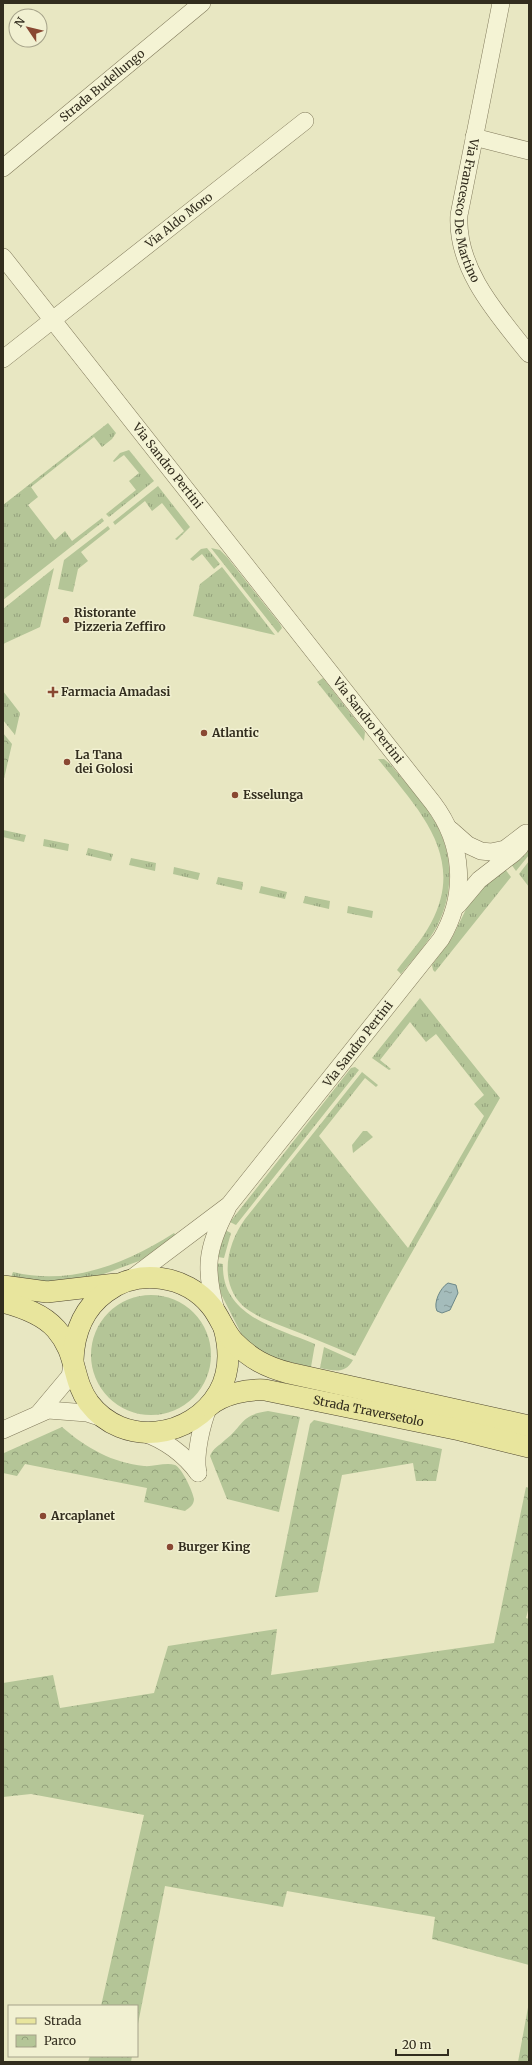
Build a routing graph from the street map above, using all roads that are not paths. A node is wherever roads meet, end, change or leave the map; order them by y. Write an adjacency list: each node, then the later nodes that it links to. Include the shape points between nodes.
1 (202, 3): 6 (street, Strada Budellungo)
2 (501, 3): 4 (street, Via Francesco De Martino)
3 (305, 121): 8 (street, Via Aldo Moro)
4 (474, 138): 5 (street); 9 (street, Via Francesco De Martino, via 458,215 458,231 465,262 499,316)
5 (529, 151)
6 (3, 168)
7 (3, 257): 8 (street, Via Sandro Pertini)
8 (53, 320): 10 (street, Via Aldo Moro); 11 (street, Via Sandro Pertini)
9 (529, 354)
10 (3, 359)
11 (447, 824): 13 (street, via 462,841); 14 (street, Via Sandro Pertini)
12 (528, 831): 13 (street, via 500,851); 15 (street, via 514,854)
13 (481, 850): 14 (street, via 468,853 462,859)
14 (460, 868): 15 (street, via 463,875 470,880); 16 (street, Via Sandro Pertini, via 458,896)
15 (484, 875): 16 (street, via 464,897)
16 (452, 918): 17 (street, Via Sandro Pertini, via 436,946)
17 (229, 1205): 18 (street, Via Sandro Pertini); 21 (street, Via Sandro Pertini, via 214,1240 207,1269)
18 (125, 1282): 19 (main road, Strada Traversetolo, via 47,1292); 21 (main road, Strada Traversetolo, via 156,1278 181,1283 202,1297); 22 (main road, Strada Traversetolo, via 99,1297 84,1315 75,1337)
19 (3, 1286)
20 (3, 1302): 22 (main road, Strada Traversetolo, via 31,1311 48,1321 66,1342)
21 (221, 1322): 23 (main road, Strada Traversetolo, via 227,1340 228,1365 221,1389); 26 (main road, Strada Traversetolo, via 233,1341 248,1355 272,1369)
22 (73, 1360): 24 (street, via 70,1376); 25 (main road, Strada Traversetolo, via 83,1394)
23 (210, 1406): 28 (main road, Strada Traversetolo, via 197,1418 174,1430); 28 (street, via 203,1420 198,1473 191,1463 161,1440); 29 (main road, Strada Traversetolo, via 221,1399 245,1391 265,1390 460,1430)
24 (39, 1413): 25 (street, via 48,1410 87,1413); 27 (street)
25 (107, 1420): 28 (main road, Strada Traversetolo, via 122,1428)
26 (529, 1426)
27 (3, 1430)
28 (139, 1432)
29 (529, 1447)

